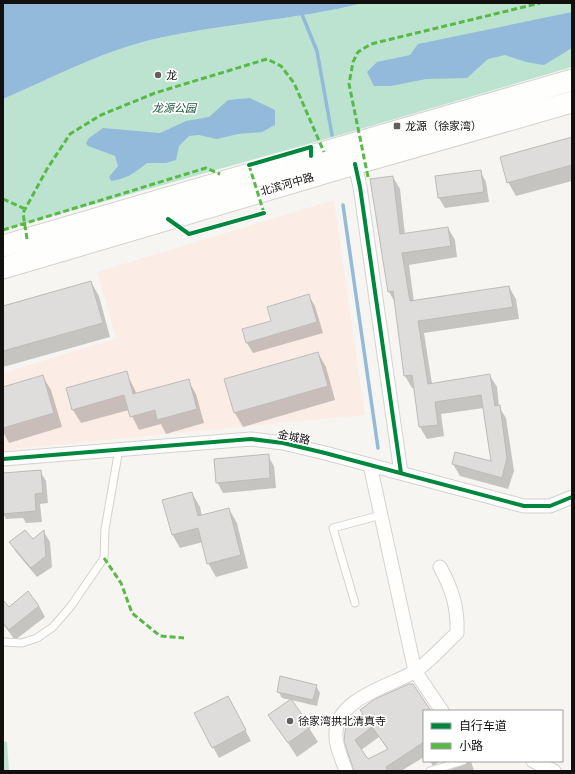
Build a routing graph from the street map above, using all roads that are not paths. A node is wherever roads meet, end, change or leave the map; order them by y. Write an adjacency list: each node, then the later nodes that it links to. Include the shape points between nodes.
1 (572, 80): 5 (main road, 北滨河中路)
2 (572, 102): 3 (main road, 北滨河中路)
3 (355, 164): 4 (main road, 北滨河中路); 11 (street)
4 (100, 238): 6 (main road, 北滨河中路); 7 (main road)
5 (3, 246)
6 (3, 268)
7 (3, 276)
8 (119, 449): 9 (street, 金城路); 10 (street, 金城路, via 251,439 282,443); 16 (lane, via 105,529 104,558 53,627 37,638 22,643)
9 (3, 459)
10 (370, 465): 11 (street, 金城路); 13 (street)
11 (401, 473): 12 (street, 金城路, via 524,506 550,506)
12 (572, 497)
13 (381, 515): 15 (lane, via 333,528); 17 (street)
14 (440, 566): 17 (street, via 458,613 457,633)
15 (355, 603)
16 (3, 642)
17 (415, 671): 18 (street); 21 (street, via 363,696 350,705 338,721 335,731 336,742)
18 (441, 710)
19 (460, 762): 22 (lane)
20 (535, 762): 23 (street)
21 (346, 771)
22 (430, 771)
23 (554, 771)

